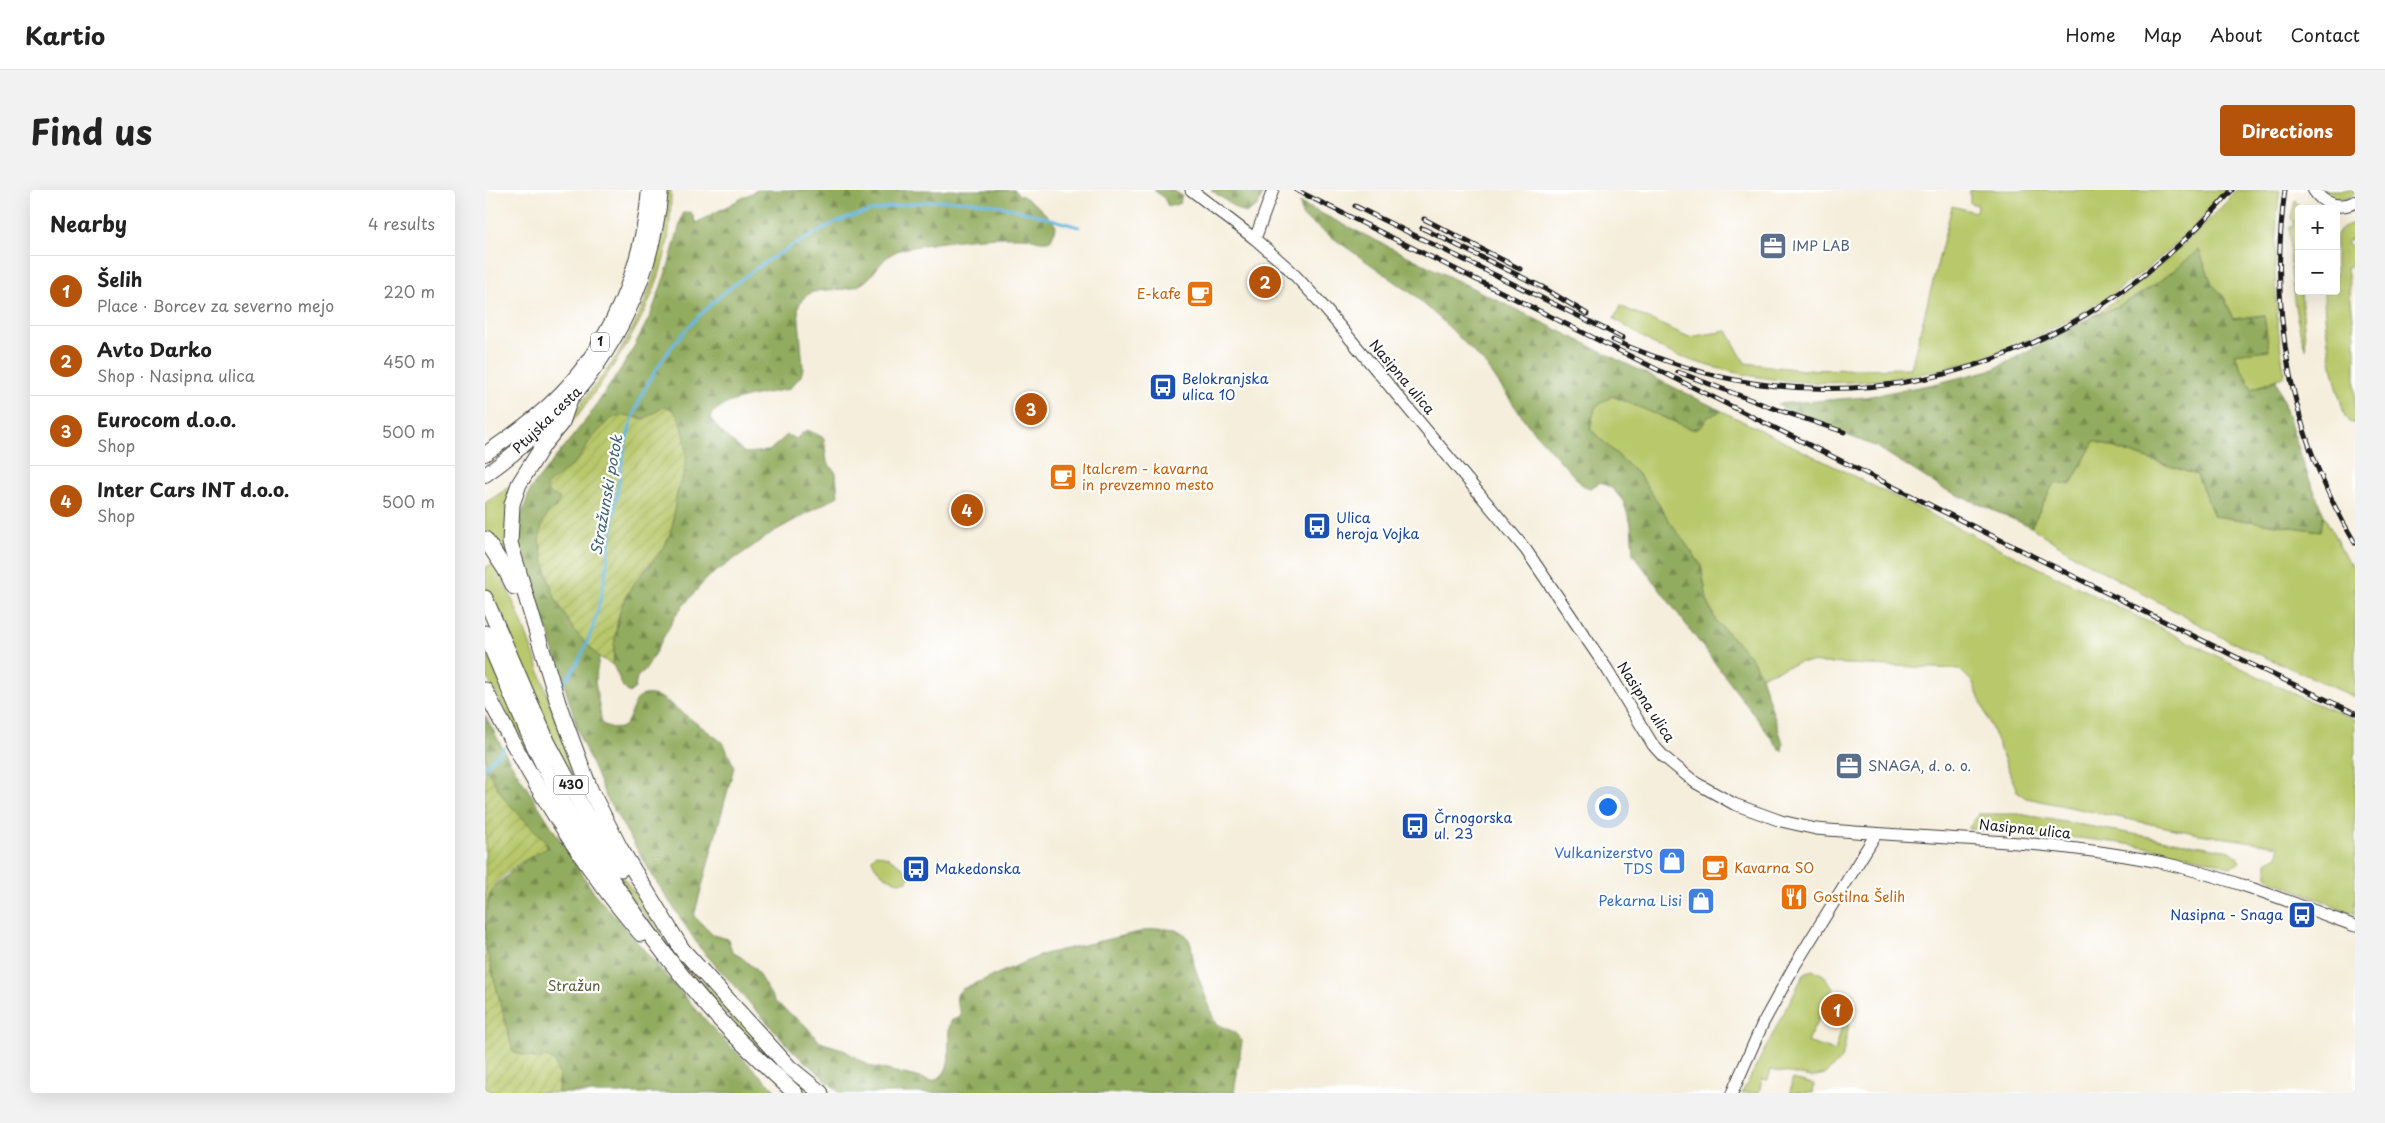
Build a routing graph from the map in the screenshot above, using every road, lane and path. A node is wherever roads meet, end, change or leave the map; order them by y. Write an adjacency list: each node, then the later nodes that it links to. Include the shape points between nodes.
1 (649, 190): 12 (main road, Ptujska cesta / 1, via 644,230 630,281 597,347 553,402)
2 (661, 190): 11 (main road, Ptujska cesta / 1, via 656,229 637,292 609,348)
3 (1191, 190): 10 (street, Nasipna ulica)
4 (1273, 190): 10 (street)
5 (2308, 191): 6 (main road, via 2329,204 2340,206); 7 (main road)
6 (2355, 202)
7 (2315, 205)
8 (2355, 210): 9 (main road)
9 (2340, 212)
10 (1255, 239): 19 (street, Nasipna ulica, via 1317,299 1526,550 1664,757 1715,795 1754,812 1807,828)
11 (569, 402): 13 (main road, Ptujska cesta / 1, via 527,443); 16 (highway, via 562,422 523,477 512,504 510,543)
12 (485, 454)
13 (485, 475)
14 (485, 539): 16 (highway, via 505,569)
15 (485, 598): 21 (highway, 430, via 547,741 586,814 642,901)
16 (534, 629): 21 (highway, via 590,789 620,848)
17 (485, 633): 22 (highway, 430, via 535,745 572,817)
18 (485, 690): 22 (highway, via 519,755 588,866 650,946)
19 (1876, 834): 20 (street, Nasipna ulica, via 2050,846 2160,863 2246,885); 25 (street, via 1790,974)
20 (2355, 926)
21 (685, 954): 24 (highway, 430, via 789,1067)
22 (673, 964): 23 (highway, 430, via 722,1023)
23 (795, 1093)
24 (821, 1093)
25 (1732, 1093)

